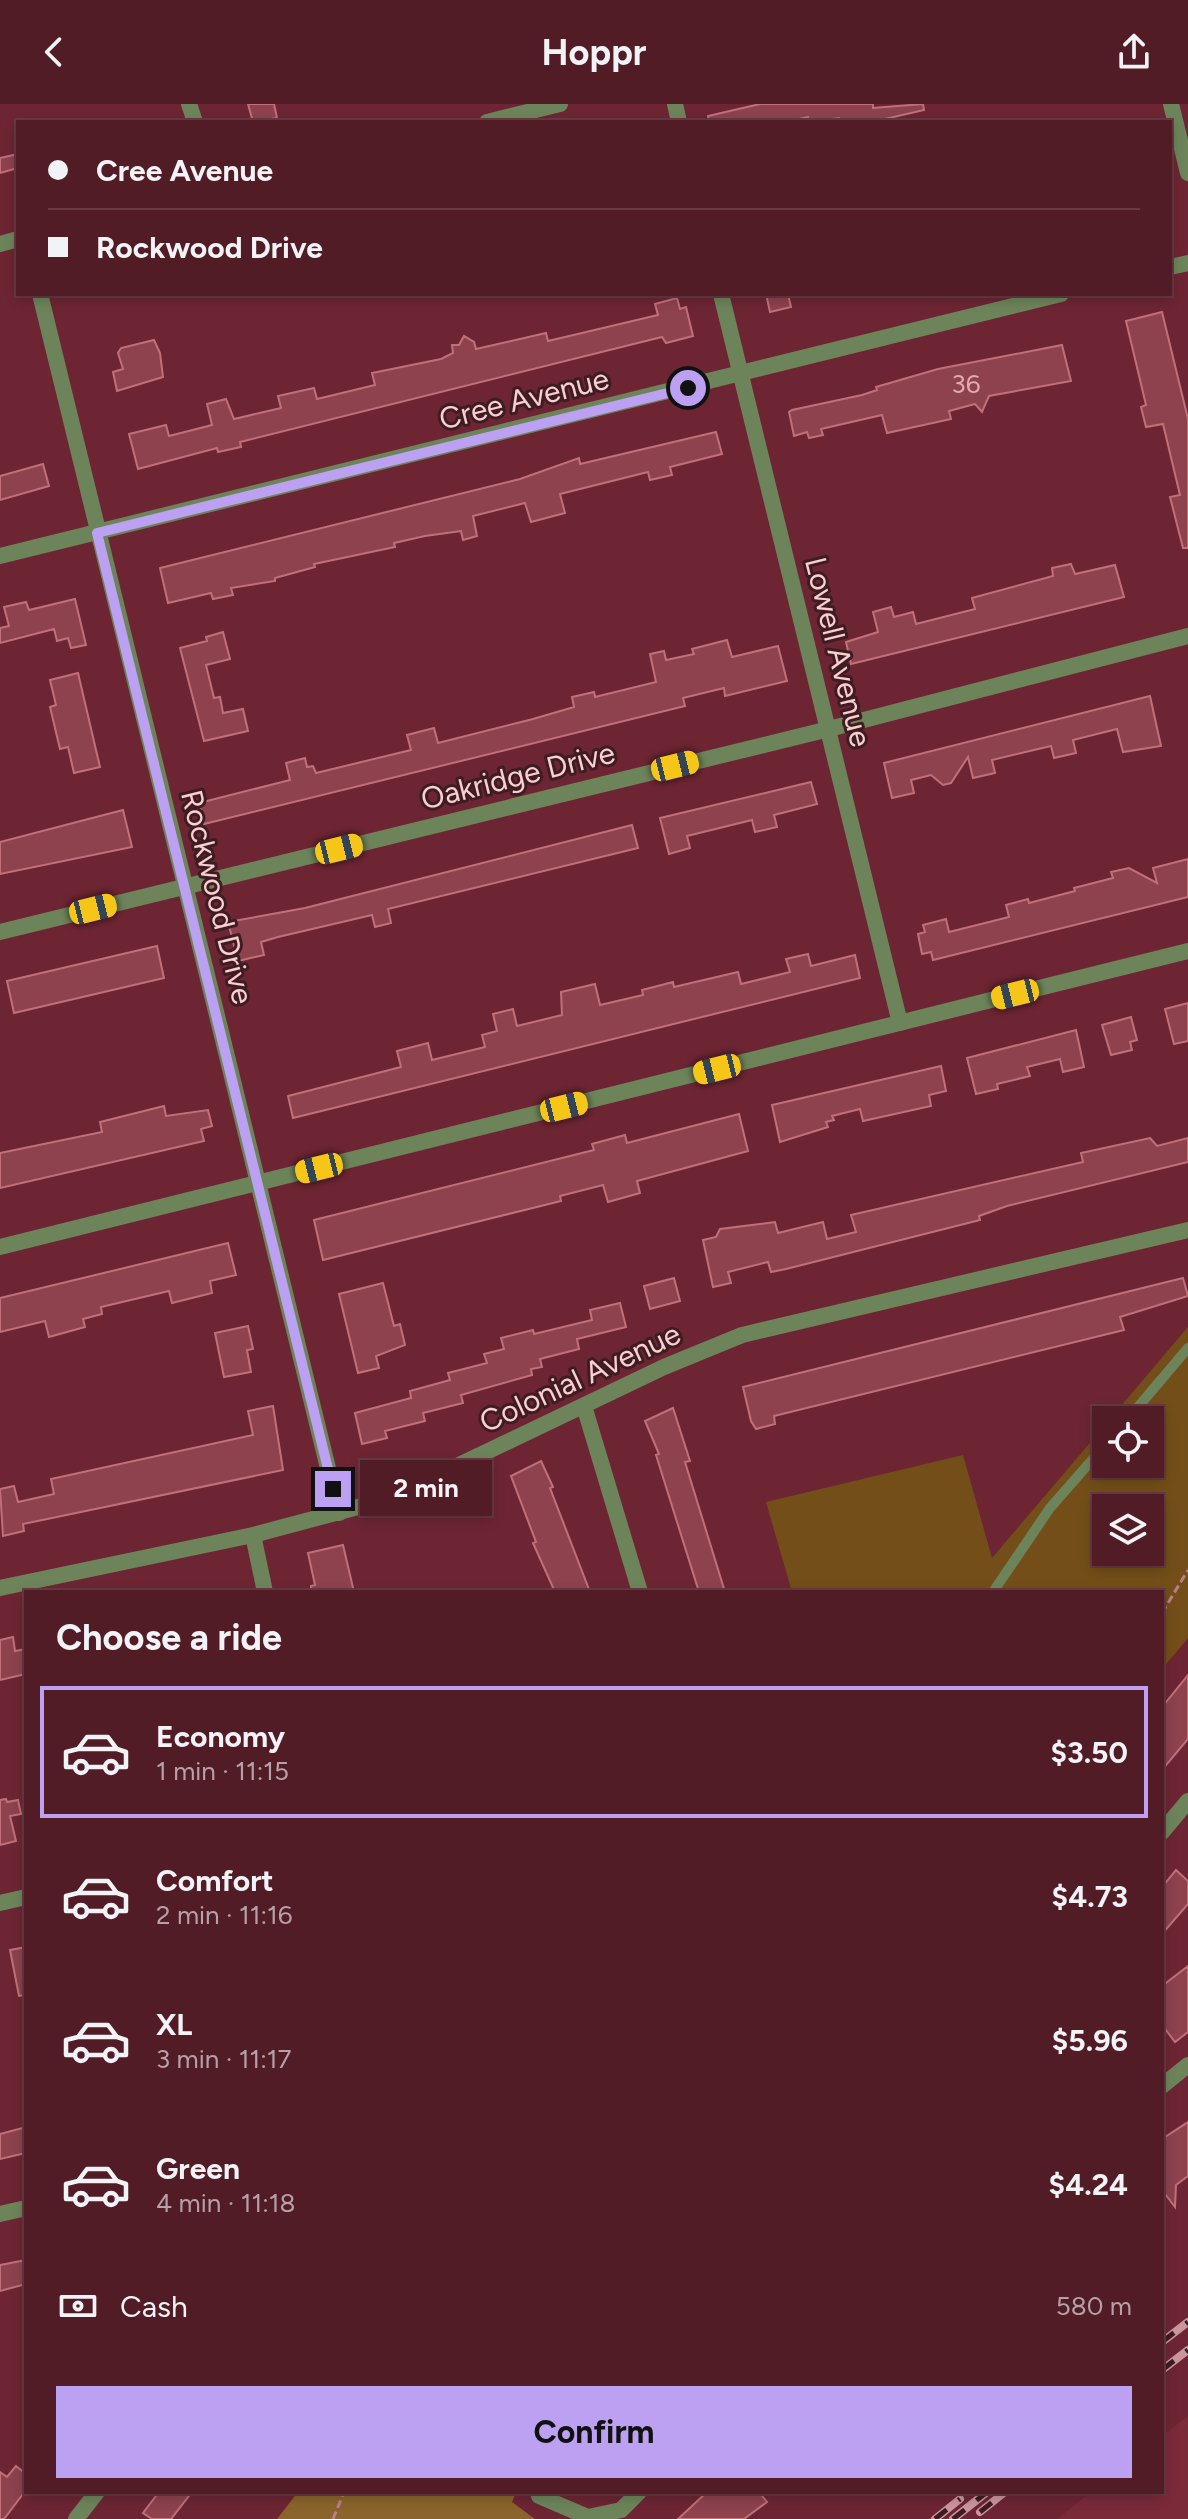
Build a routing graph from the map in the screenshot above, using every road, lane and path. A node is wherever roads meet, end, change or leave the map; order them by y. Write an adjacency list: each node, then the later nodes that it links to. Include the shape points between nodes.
1 (560, 104): 3 (street)
2 (1171, 104): 4 (street)
3 (495, 120)
4 (1188, 173)
5 (40, 296): 9 (street, Rockwood Drive)
6 (721, 296): 8 (street, Lowell Avenue)
7 (1053, 296): 8 (street, Cree Avenue)
8 (741, 375): 9 (street, Cree Avenue); 12 (street, Lowell Avenue)
9 (97, 533): 10 (street, Cree Avenue); 13 (street, Rockwood Drive)
10 (0, 556)
11 (1188, 636): 12 (street, Oakridge Drive)
12 (829, 729): 13 (street, Oakridge Drive); 16 (street, Lowell Avenue)
13 (186, 886): 14 (street, Oakridge Drive); 17 (street, Rockwood Drive)
14 (0, 932)
15 (1188, 951): 16 (street)
16 (900, 1023): 17 (street)
17 (259, 1183): 19 (street); 24 (street, Rockwood Drive)
18 (1188, 1230): 21 (street, Colonial Avenue, via 742,1335)
19 (0, 1247)
20 (1188, 1348): 22 (lane)
21 (584, 1406): 24 (street, Colonial Avenue, via 388,1499); 29 (street)
22 (1139, 1406)
23 (1092, 1460): 30 (lane, via 1050,1508)
24 (339, 1513): 25 (street, Colonial Avenue)
25 (253, 1535): 27 (street, Colonial Avenue); 28 (street)
26 (1188, 1570): 31 (path)
27 (0, 1588)
28 (265, 1590)
29 (639, 1590)
30 (994, 1590)
31 (1164, 1610)
32 (1188, 1801): 33 (street)
33 (1164, 1830)
34 (24, 1897): 35 (street)
35 (0, 1903)
36 (1188, 2065): 37 (street)
37 (1164, 2084)
38 (24, 2208): 39 (street)
39 (0, 2214)
40 (95, 2494): 44 (street)
41 (343, 2494): 45 (path)
42 (637, 2494): 43 (street, via 621,2510 588,2517)
43 (539, 2496)
44 (76, 2519)
45 (333, 2519)

